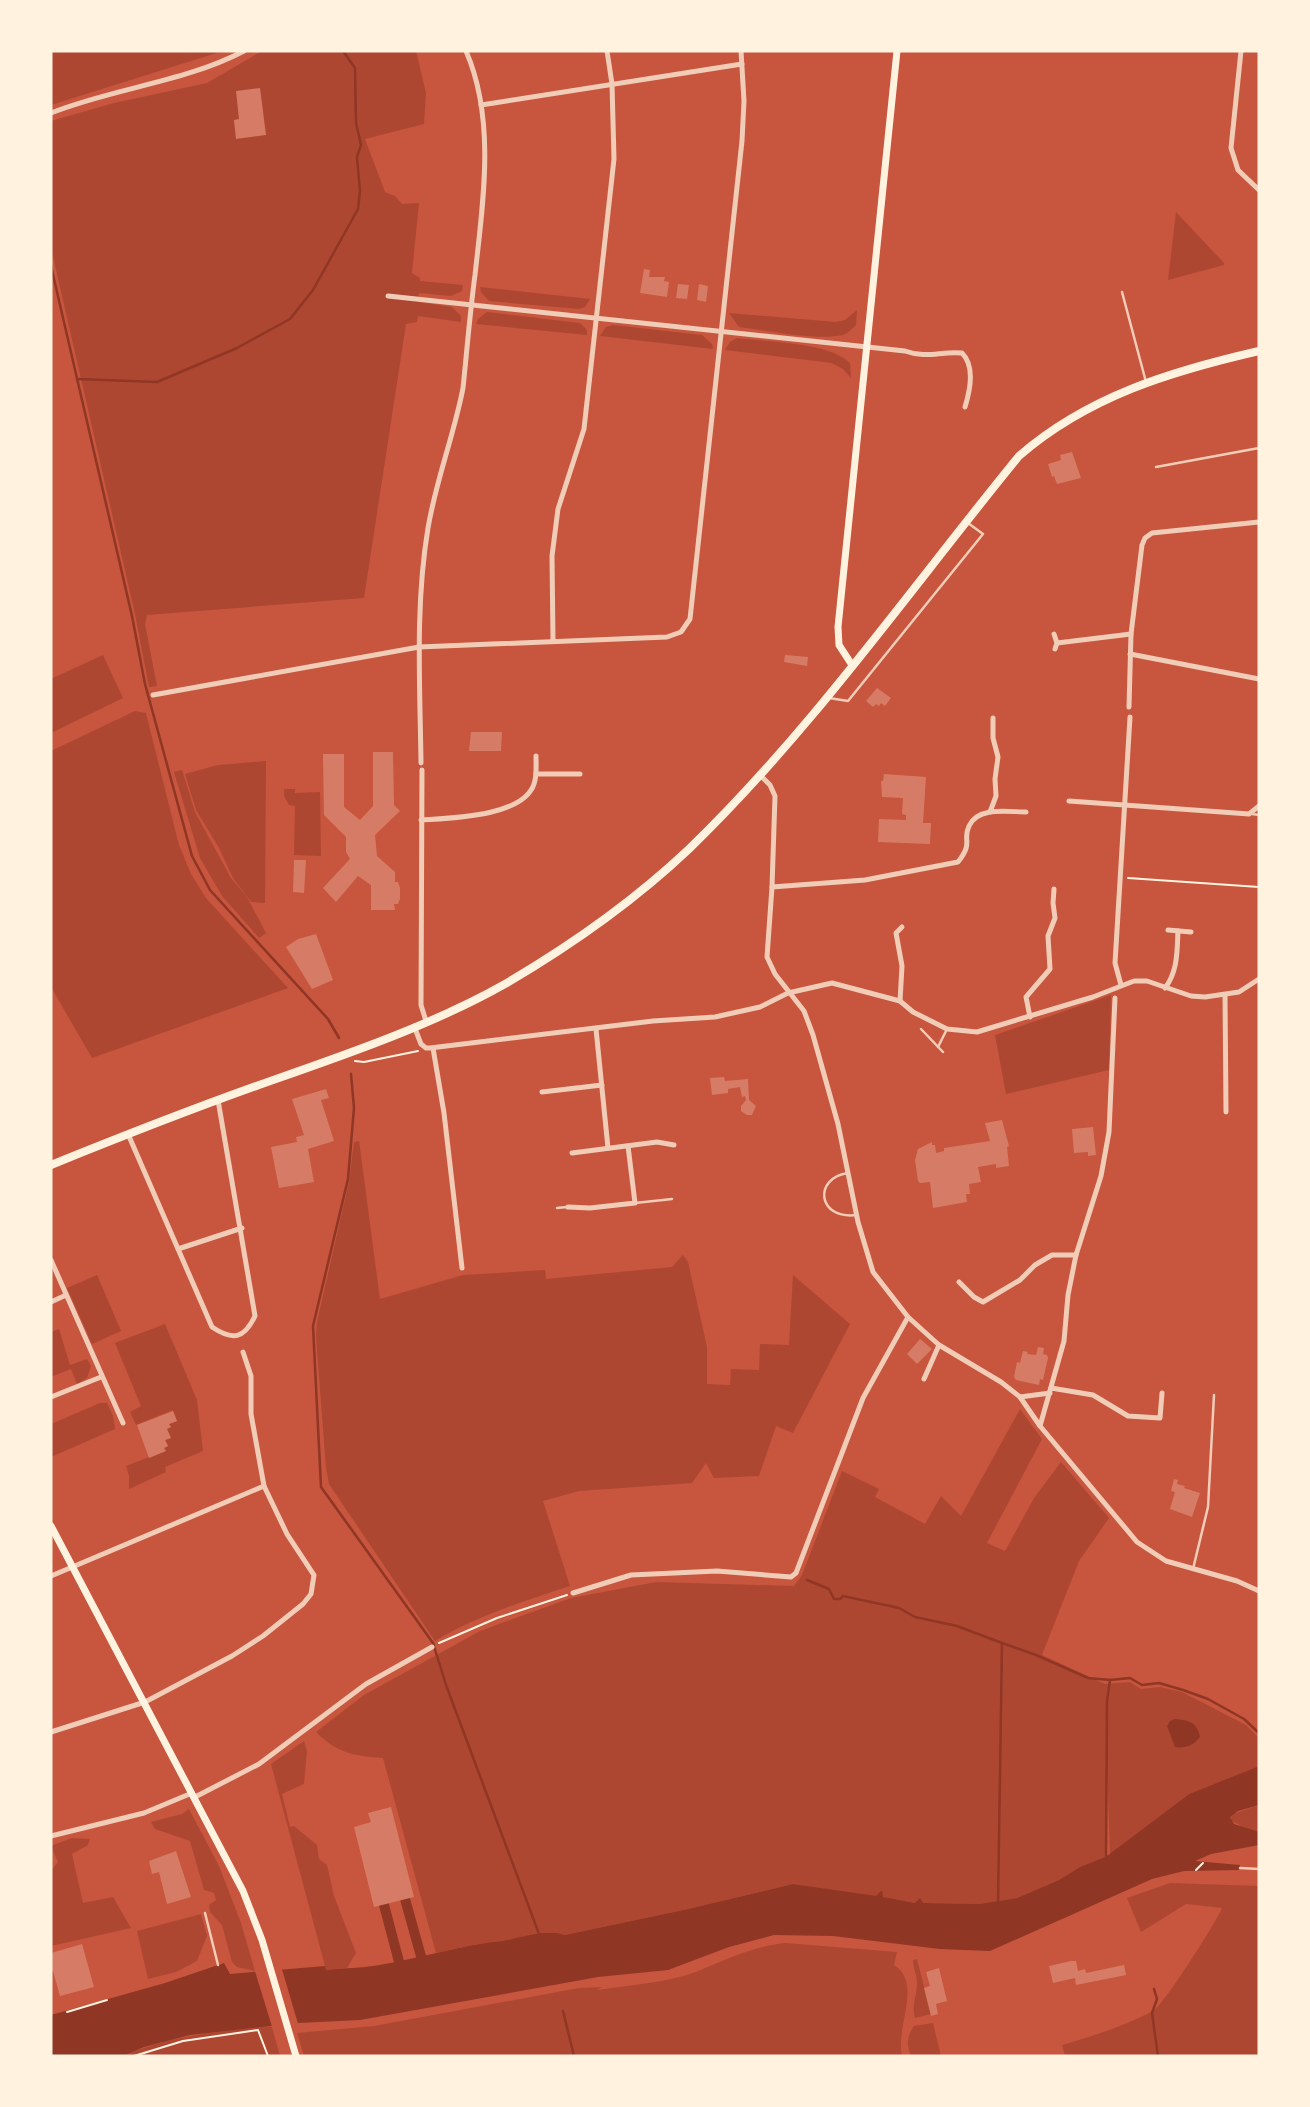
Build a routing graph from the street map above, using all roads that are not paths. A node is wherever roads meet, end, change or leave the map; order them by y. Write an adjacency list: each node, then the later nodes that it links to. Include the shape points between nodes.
1 (244, 51): 10 (street, via 202,70)
2 (466, 51): 9 (street)
3 (607, 51): 8 (street)
4 (741, 51): 7 (street)
5 (897, 51): 17 (main road)
6 (1241, 51): 11 (street, via 1231,148 1238,170)
7 (742, 64): 8 (street); 16 (street, via 742,141)
8 (612, 84): 9 (street); 15 (street, via 614,159)
9 (481, 105): 14 (street, via 484,197)
10 (51, 113)
11 (1259, 190)
12 (1122, 292): 19 (lane)
13 (388, 296): 14 (street)
14 (472, 304): 15 (street); 28 (street, via 458,415 428,525 421,571)
15 (597, 317): 16 (street); 27 (street, via 584,429 558,509 552,556)
16 (721, 331): 17 (street); 27 (street, via 690,619 681,632 667,637)
17 (867, 347): 20 (street, via 923,356 962,353 970,368); 30 (main road, via 838,627 839,645)
18 (1259, 351): 19 (main road)
19 (1146, 382): 23 (main road, via 1090,406 1039,439 1019,456)
20 (965, 407)
21 (1259, 448): 22 (lane)
22 (1156, 467)
23 (966, 521): 30 (main road); 33 (lane, via 983,534 848,701)
24 (1259, 522): 26 (street, via 1152,533 1145,538)
25 (1054, 634): 26 (street, via 1056,646)
26 (1131, 634): 29 (street)
27 (554, 641): 28 (street)
28 (419, 648): 32 (street); 48 (street)
29 (1130, 654): 31 (street); 34 (street)
30 (852, 665): 33 (main road)
31 (1259, 678)
32 (153, 695)
33 (825, 698): 40 (main road)
34 (1129, 707)
35 (1130, 717): 42 (street)
36 (993, 718): 45 (street, via 998,757 996,796)
37 (536, 757): 38 (street)
38 (536, 774): 39 (street); 48 (street, via 528,795 506,807)
39 (580, 774)
40 (759, 774): 49 (street, via 775,796); 63 (main road, via 688,849 588,931 506,983)
41 (1069, 801): 42 (street)
42 (1125, 805): 46 (street); 56 (street, via 1115,963)
43 (1259, 806): 46 (street)
44 (1026, 811): 45 (street)
45 (990, 812): 49 (street, via 978,815 969,827 967,850 958,862 865,880)
46 (1249, 814): 47 (lane)
47 (1259, 815)
48 (421, 820): 63 (street, via 421,1005)
49 (772, 887): 58 (street, via 767,957)
50 (1054, 889): 62 (street, via 1055,918 1048,936 1050,969 1026,997)
51 (902, 927): 61 (street, via 896,933 902,966)
52 (1168, 930): 53 (street)
53 (1178, 931): 54 (street); 57 (street, via 1175,966)
54 (1191, 932)
55 (1259, 979): 59 (street, via 1240,992)
56 (1121, 985): 57 (street, via 1147,981); 62 (street)
57 (1165, 988): 59 (street, via 1191,996)
58 (788, 993): 61 (street, via 832,983); 65 (street, via 760,1007 715,1017); 81 (street, via 804,1011 813,1035)
59 (1225, 995): 74 (street)
60 (1115, 998): 89 (street, via 1109,1132 1101,1176)
61 (900, 1001): 67 (street)
62 (1030, 1017): 67 (street, via 977,1032)
63 (426, 1021): 64 (main road)
64 (414, 1026): 69 (street, via 421,1044); 73 (main road)
65 (596, 1029): 69 (street); 71 (street)
66 (921, 1029): 68 (lane)
67 (947, 1029): 68 (lane)
68 (938, 1046): 70 (lane)
69 (433, 1048): 91 (street)
70 (943, 1052)
71 (602, 1085): 72 (street); 78 (street)
72 (542, 1092)
73 (218, 1100): 75 (main road); 87 (street)
74 (1226, 1112)
75 (128, 1134): 80 (main road); 88 (street)
76 (674, 1145): 77 (street, via 664,1141)
77 (628, 1146): 78 (street); 83 (street)
78 (608, 1148): 79 (street)
79 (572, 1153)
80 (51, 1165)
81 (849, 1172): 86 (street); 86 (lane, via 829,1181 825,1199 835,1214)
82 (672, 1199): 83 (lane)
83 (635, 1203): 84 (street)
84 (568, 1207): 85 (lane)
85 (557, 1208)
86 (857, 1215): 95 (street, via 873,1272)
87 (242, 1228): 88 (street); 88 (street, via 255,1316 249,1329 238,1336 212,1328)
88 (178, 1249)
89 (1076, 1255): 92 (street, via 1052,1255 983,1302); 100 (street, via 1064,1341)
90 (51, 1260): 93 (street)
91 (462, 1268)
92 (959, 1282)
93 (66, 1295): 94 (street); 98 (street)
94 (51, 1302)
95 (908, 1317): 96 (street); 113 (street, via 863,1398 796,1573 790,1577 717,1571 631,1575)
96 (939, 1345): 99 (street); 104 (street)
97 (243, 1352): 107 (street, via 251,1376 251,1414)
98 (101, 1377): 103 (street); 105 (street)
99 (923, 1379)
100 (1050, 1391): 101 (street, via 1093,1395 1128,1416 1160,1418); 104 (street); 106 (street)
101 (1162, 1393)
102 (1214, 1395): 110 (lane, via 1208,1507)
103 (51, 1397)
104 (1020, 1397): 106 (street)
105 (123, 1423)
106 (1040, 1426): 110 (street, via 1137,1542 1166,1561)
107 (264, 1486): 109 (street); 115 (street, via 314,1575 311,1594 264,1636)
108 (51, 1525): 109 (main road)
109 (73, 1566): 111 (street); 115 (main road)
110 (1193, 1569): 112 (street)
111 (51, 1576)
112 (1259, 1591)
113 (573, 1593)
114 (434, 1646): 117 (street, via 366,1685 259,1764)
115 (145, 1702): 116 (street); 117 (main road)
116 (51, 1731)
117 (193, 1795): 118 (street, via 144,1813); 123 (main road, via 243,1891)
118 (51, 1836)
119 (1240, 1868): 120 (lane)
120 (1259, 1869)
121 (205, 1913): 122 (lane)
122 (218, 1965)
123 (295, 2054)

